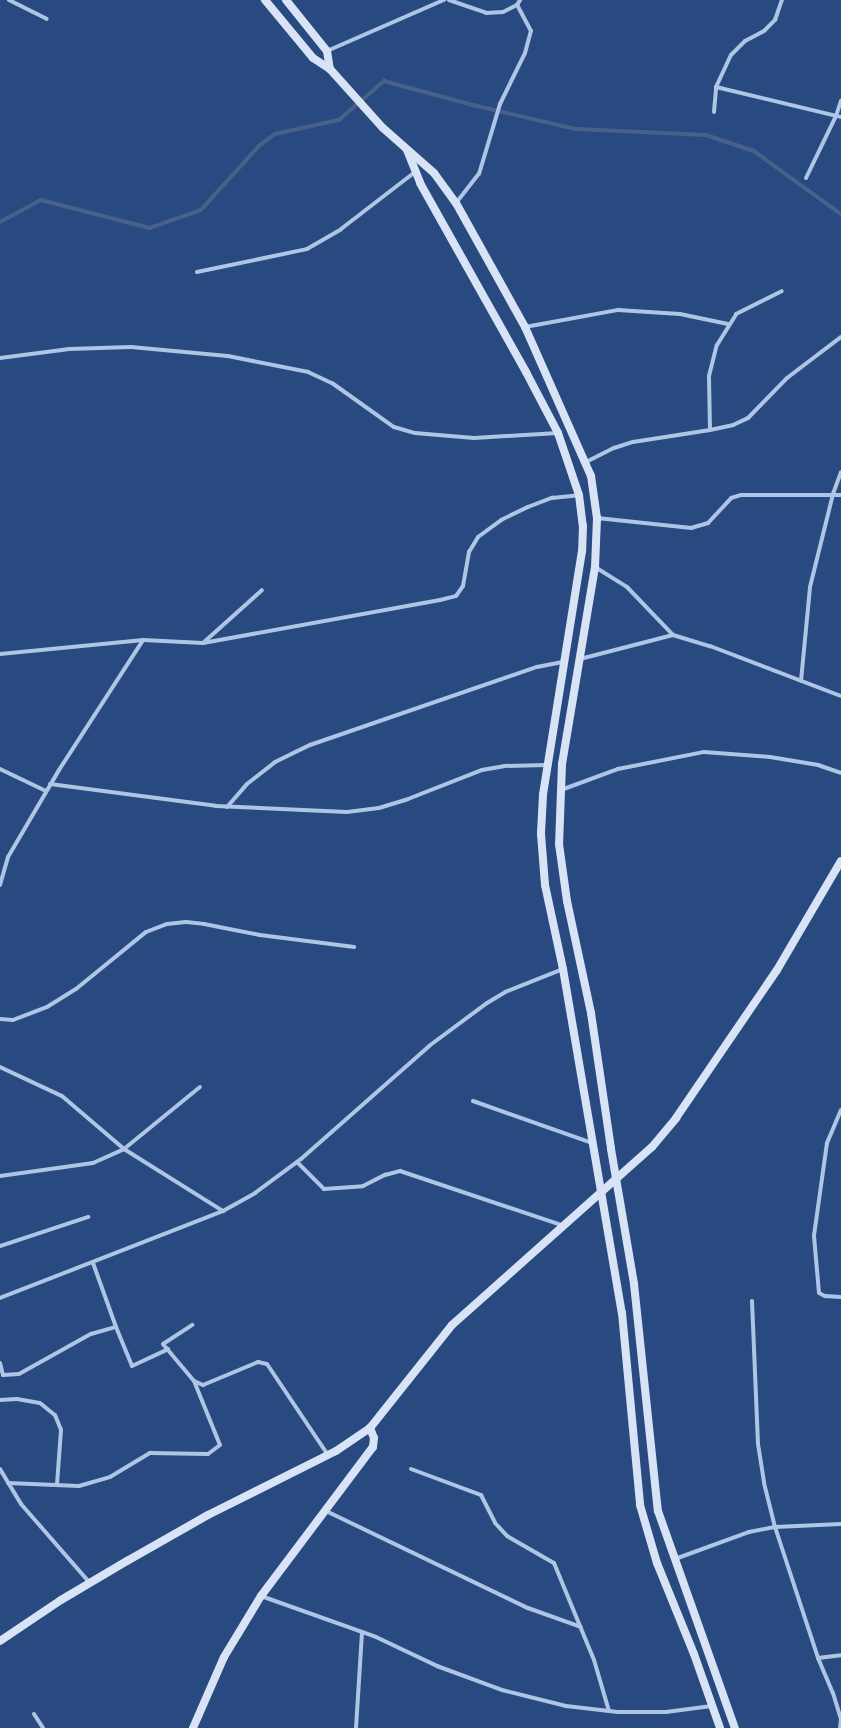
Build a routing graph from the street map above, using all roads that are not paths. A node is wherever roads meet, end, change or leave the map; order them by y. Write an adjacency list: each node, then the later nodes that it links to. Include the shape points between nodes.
1 (9, 0): 9 (street)
2 (265, 0): 11 (street, via 313,58)
3 (286, 0): 10 (street)
4 (444, 0): 10 (street)
5 (448, 0): 8 (street, via 486,13 503,12)
6 (520, 0): 8 (street)
7 (782, 0): 12 (street, via 775,20 764,31 745,41 731,55)
8 (517, 5): 19 (street, via 531,31 526,53 500,104 479,174)
9 (47, 19)
10 (327, 51): 11 (street)
11 (330, 69): 16 (street, via 378,122)
12 (716, 87): 14 (street); 15 (street)
13 (841, 101): 15 (street)
14 (714, 112)
15 (839, 116): 18 (street)
16 (406, 148): 17 (street); 19 (street, via 434,173)
17 (416, 172): 20 (street, via 341,229 307,249); 27 (street)
18 (806, 178)
19 (456, 203): 23 (street)
20 (197, 272)
21 (782, 291): 22 (street, via 747,306)
22 (728, 324): 23 (street, via 680,314 618,310); 26 (street, via 717,345 709,376)
23 (524, 327): 28 (street)
24 (841, 337): 26 (street, via 787,378 748,418 733,425)
25 (0, 358): 27 (street, via 69,349 131,347 228,356 308,372 332,383 394,427 415,433 474,438)
26 (710, 430): 28 (street, via 632,442)
27 (558, 433): 31 (street)
28 (586, 462): 33 (street, via 591,476)
29 (841, 472): 30 (street)
30 (833, 494): 32 (street); 33 (street, via 741,495 731,498 708,523 691,528); 42 (street, via 810,587)
31 (580, 495): 38 (street, via 552,498 528,507 501,520 478,537 469,552 463,586 456,596); 41 (street, via 582,551)
32 (841, 495)
33 (597, 518): 34 (street)
34 (595, 567): 36 (street, via 628,587); 40 (street)
35 (262, 590): 38 (street)
36 (673, 635): 40 (street); 42 (street, via 710,646)
37 (143, 640): 38 (street); 39 (street); 47 (street)
38 (203, 643)
39 (0, 654)
40 (580, 659): 49 (street)
41 (563, 662): 44 (street); 50 (street, via 537,667 310,745 275,762 247,784)
42 (801, 681): 43 (street)
43 (841, 696)
44 (546, 764): 50 (street, via 482,770 379,808 347,812); 55 (street, via 541,834 545,885)
45 (0, 769): 48 (street)
46 (841, 773): 49 (street, via 818,765 704,752 618,769)
47 (50, 784): 48 (street); 50 (street)
48 (46, 791): 52 (street)
49 (559, 791): 67 (street, via 559,844 567,901 591,1013)
50 (227, 807)
51 (841, 860): 67 (street, via 777,970 676,1118 652,1147)
52 (1, 874): 53 (street)
53 (0, 885)
54 (354, 947): 56 (street, via 260,935 204,924 167,924 146,932 76,989 47,1008 14,1020)
55 (563, 969): 63 (street); 65 (street, via 505,992 487,1003 430,1046)
56 (0, 1019)
57 (0, 1067): 64 (street, via 62,1096)
58 (200, 1087): 64 (street)
59 (473, 1101): 63 (street)
60 (841, 1110): 61 (street)
61 (838, 1117): 62 (street); 74 (street, via 826,1143 814,1236 817,1288 825,1296)
62 (841, 1121)
63 (592, 1143): 68 (street)
64 (124, 1149): 66 (street, via 93,1163); 69 (street)
65 (297, 1162): 69 (street, via 255,1193); 71 (street, via 324,1189 363,1186 400,1171)
66 (0, 1176)
67 (617, 1181): 68 (street); 92 (street, via 634,1284 658,1511)
68 (602, 1194): 71 (street); 100 (street, via 622,1313 640,1505 657,1563)
69 (224, 1211): 73 (street)
70 (88, 1217): 72 (street)
71 (564, 1226): 83 (street, via 452,1325)
72 (0, 1246)
73 (93, 1263): 75 (street); 78 (street)
74 (841, 1297)
75 (0, 1298)
76 (752, 1301): 91 (street, via 758,1444)
77 (192, 1325): 79 (street, via 163,1344)
78 (116, 1327): 79 (street, via 132,1366); 80 (street, via 91,1334 19,1374 3,1375)
79 (168, 1349): 81 (street)
80 (0, 1363)
81 (194, 1381): 84 (street, via 203,1385 258,1362 267,1364); 88 (street, via 220,1445 208,1454 150,1453 110,1477 79,1486)
82 (0, 1400): 88 (street, via 17,1399 40,1403 55,1415 61,1430)
83 (370, 1428): 84 (street); 89 (street, via 374,1438 373,1447)
84 (328, 1455): 93 (street, via 208,1516)
85 (0, 1469): 87 (street)
86 (411, 1469): 95 (street, via 481,1495 495,1523 508,1536 549,1559 558,1570)
87 (8, 1483): 88 (street); 93 (street, via 21,1504)
88 (57, 1485)
89 (326, 1511): 94 (street); 95 (street, via 528,1608)
90 (841, 1524): 91 (street)
91 (775, 1528): 92 (street, via 750,1532); 99 (street)
92 (674, 1560): 107 (street)
93 (90, 1583): 97 (street)
94 (261, 1596): 96 (street); 104 (street, via 224,1657)
95 (581, 1627): 101 (street)
96 (362, 1632): 101 (street, via 437,1666 502,1690 566,1706); 105 (street)
97 (0, 1641)
98 (841, 1655): 99 (street)
99 (818, 1658): 108 (street, via 833,1692 841,1719)
100 (712, 1706): 101 (street, via 666,1712); 106 (street)
101 (609, 1711)
102 (34, 1714): 103 (street)
103 (43, 1728)
104 (193, 1728)
105 (356, 1728)
106 (720, 1728)
107 (735, 1728)
108 (840, 1728)

